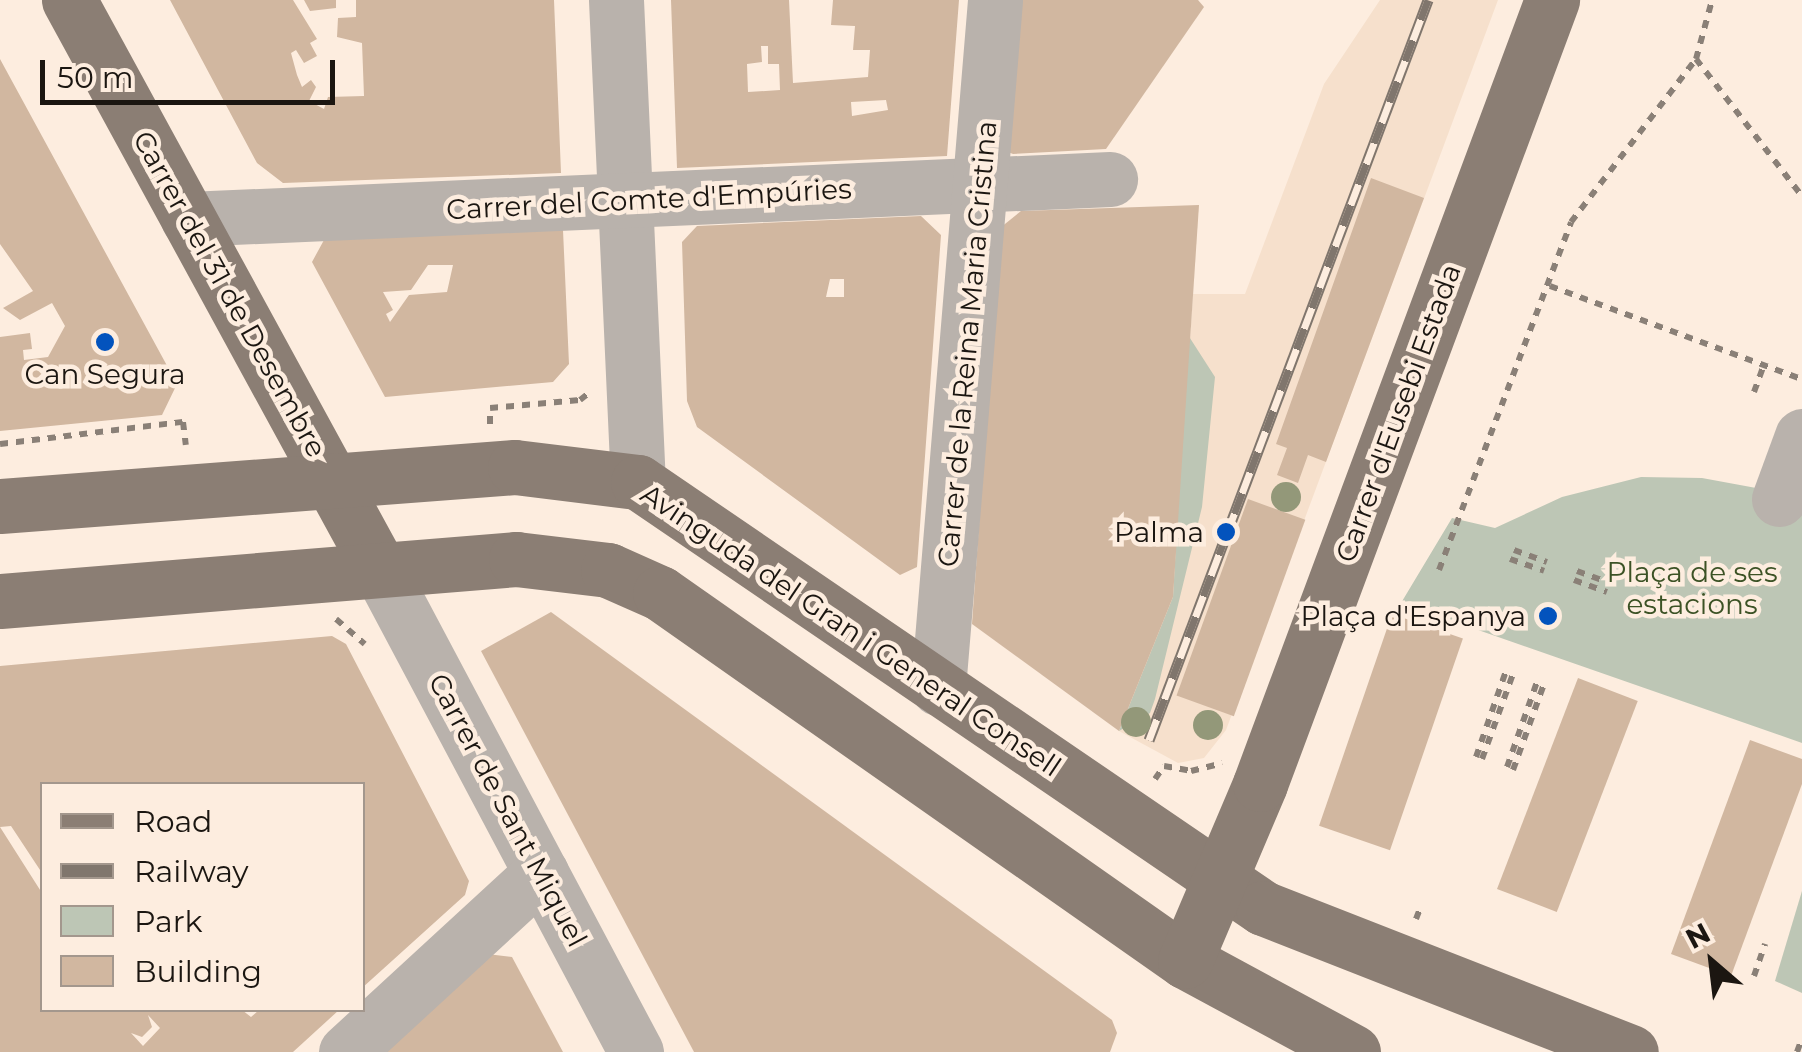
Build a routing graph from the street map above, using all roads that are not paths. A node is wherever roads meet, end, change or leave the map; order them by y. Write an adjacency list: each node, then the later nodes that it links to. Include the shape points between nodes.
1 (69, 0): 8 (main road, Carrer del 31 de Desembre)
2 (616, 0): 7 (street)
3 (995, 0): 6 (street, Carrer de la Reina Maria Cristina)
4 (1552, 0): 18 (main road, Carrer d'Eusebi Estada)
5 (1110, 178): 6 (street, Carrer del Comte d'Empúries)
6 (982, 183): 7 (street, Carrer del Comte d'Empúries); 16 (street, Carrer de la Reina Maria Cristina)
7 (624, 200): 8 (street, Carrer del Comte d'Empúries); 11 (street)
8 (188, 219): 10 (main road, Carrer del 31 de Desembre)
9 (1802, 436): 12 (street)
10 (333, 482): 11 (main road, Avinguda del Gran i General Consell, via 516,468); 13 (main road, Avinguda del Gran i General Consell); 14 (main road, Carrer del 31 de Desembre)
11 (638, 482): 16 (main road, Avinguda del Gran i General Consell)
12 (1779, 498)
13 (0, 506)
14 (379, 568): 15 (main road); 17 (street, Carrer de Sant Miquel); 19 (main road, via 564,562 608,570 660,593)
15 (0, 601)
16 (938, 688): 18 (main road, Avinguda del Gran i General Consell)
17 (542, 874): 20 (street); 21 (street, Carrer de Sant Miquel)
18 (1219, 881): 19 (main road, Carrer d'Eusebi Estada); 23 (main road, via 1284,919)
19 (1185, 961): 22 (main road)
20 (346, 1052)
21 (636, 1052)
22 (1354, 1052)
23 (1631, 1052)

